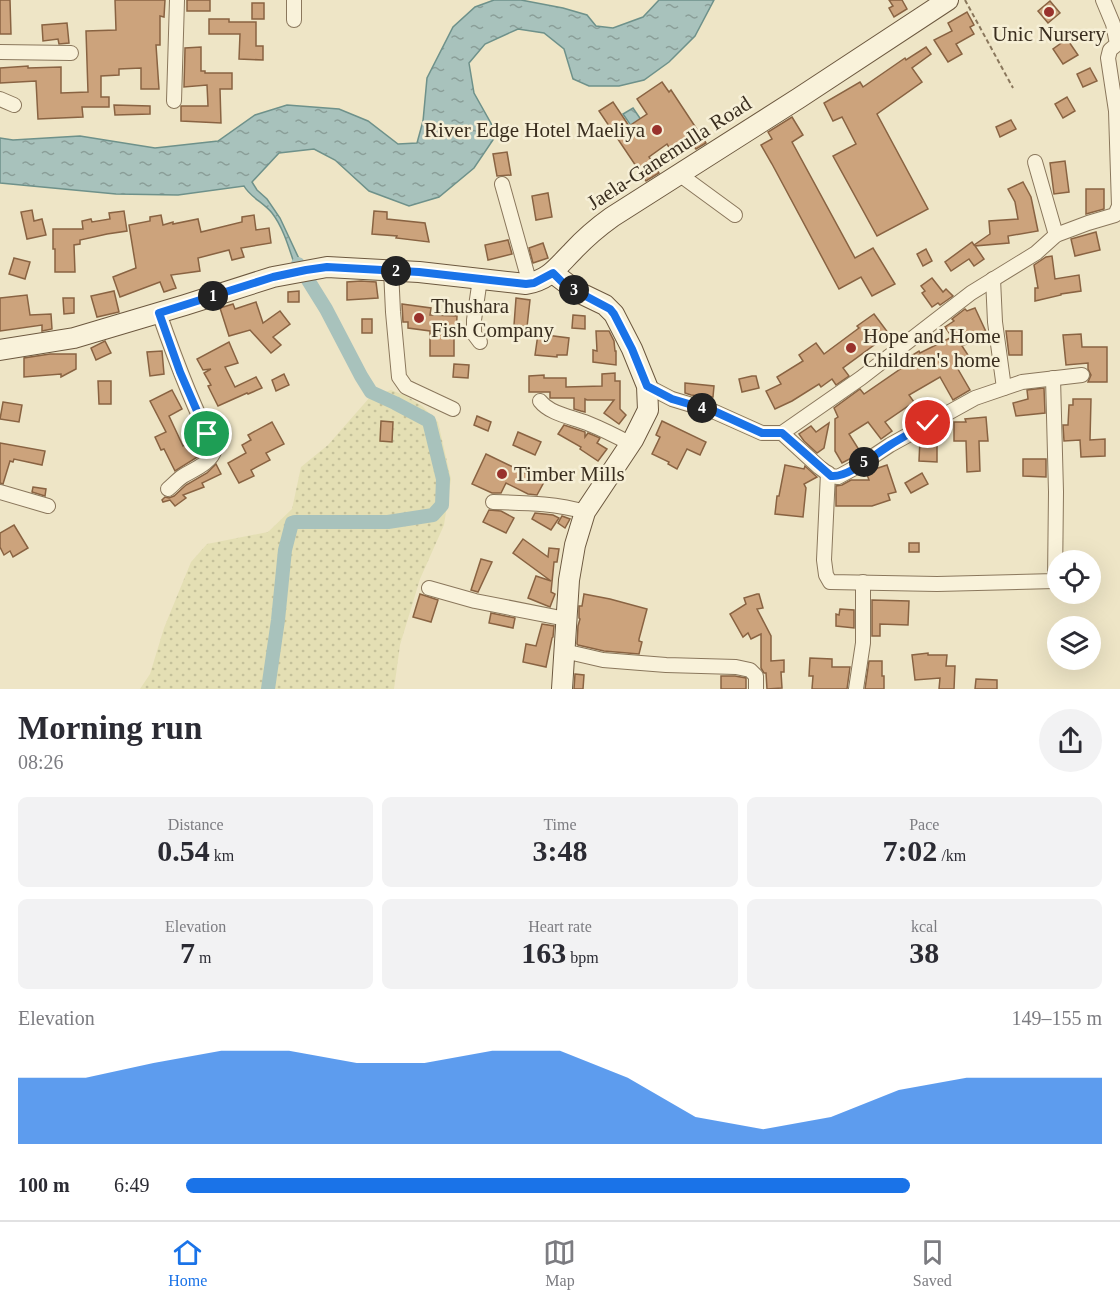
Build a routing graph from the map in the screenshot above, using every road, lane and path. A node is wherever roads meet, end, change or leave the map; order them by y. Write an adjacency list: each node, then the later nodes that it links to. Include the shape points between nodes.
1 (177, 0): 11 (street)
2 (294, 0): 6 (street)
3 (948, 0): 14 (main road, Jaela-Ganemulla Road)
4 (965, 0): 9 (path)
5 (1103, 0): 17 (street, via 1117,44 1108,58 1116,111 1119,206 1115,215)
6 (294, 20)
7 (0, 52): 8 (street)
8 (71, 53)
9 (1013, 88)
10 (0, 99): 12 (street)
11 (174, 101)
12 (14, 105)
13 (1035, 162): 17 (street)
14 (679, 174): 16 (street); 19 (main road, Jaela-Ganemulla Road, via 598,227)
15 (502, 184): 22 (street)
16 (735, 215)
17 (1056, 235): 21 (street, via 1036,253)
18 (391, 270): 20 (main road); 23 (main road, via 327,267 301,271); 31 (street, via 399,378 406,387)
19 (553, 273): 22 (main road, Jaela-Ganemulla Road); 28 (main road, via 563,283 610,309)
20 (480, 279): 22 (main road); 24 (street, via 474,320 474,334)
21 (993, 279): 29 (street); 32 (street)
22 (531, 284)
23 (159, 313): 25 (main road, via 74,338); 35 (street, via 180,372 215,449 213,456)
24 (480, 342)
25 (0, 350)
26 (1082, 375): 27 (street)
27 (1053, 378): 29 (street); 40 (street, via 1055,581)
28 (647, 386): 32 (street, via 762,433); 33 (main road, via 648,410)
29 (1004, 388): 34 (street, via 975,398 928,423 838,477)
30 (540, 401): 33 (street, via 545,408)
31 (453, 409)
32 (782, 433): 34 (street)
33 (631, 444): 39 (main road)
34 (828, 474): 40 (street, via 826,575 830,582)
35 (168, 489)
36 (0, 492): 38 (street)
37 (494, 502): 39 (street, via 545,504)
38 (48, 506)
39 (585, 512): 42 (main road, via 575,545)
40 (863, 582): 46 (street, via 863,643)
41 (429, 588): 42 (street)
42 (566, 619): 43 (main road)
43 (564, 651): 44 (main road); 45 (street, via 603,660 666,666 736,667 750,670 756,676)
44 (562, 689)
45 (756, 689)
46 (856, 689)

